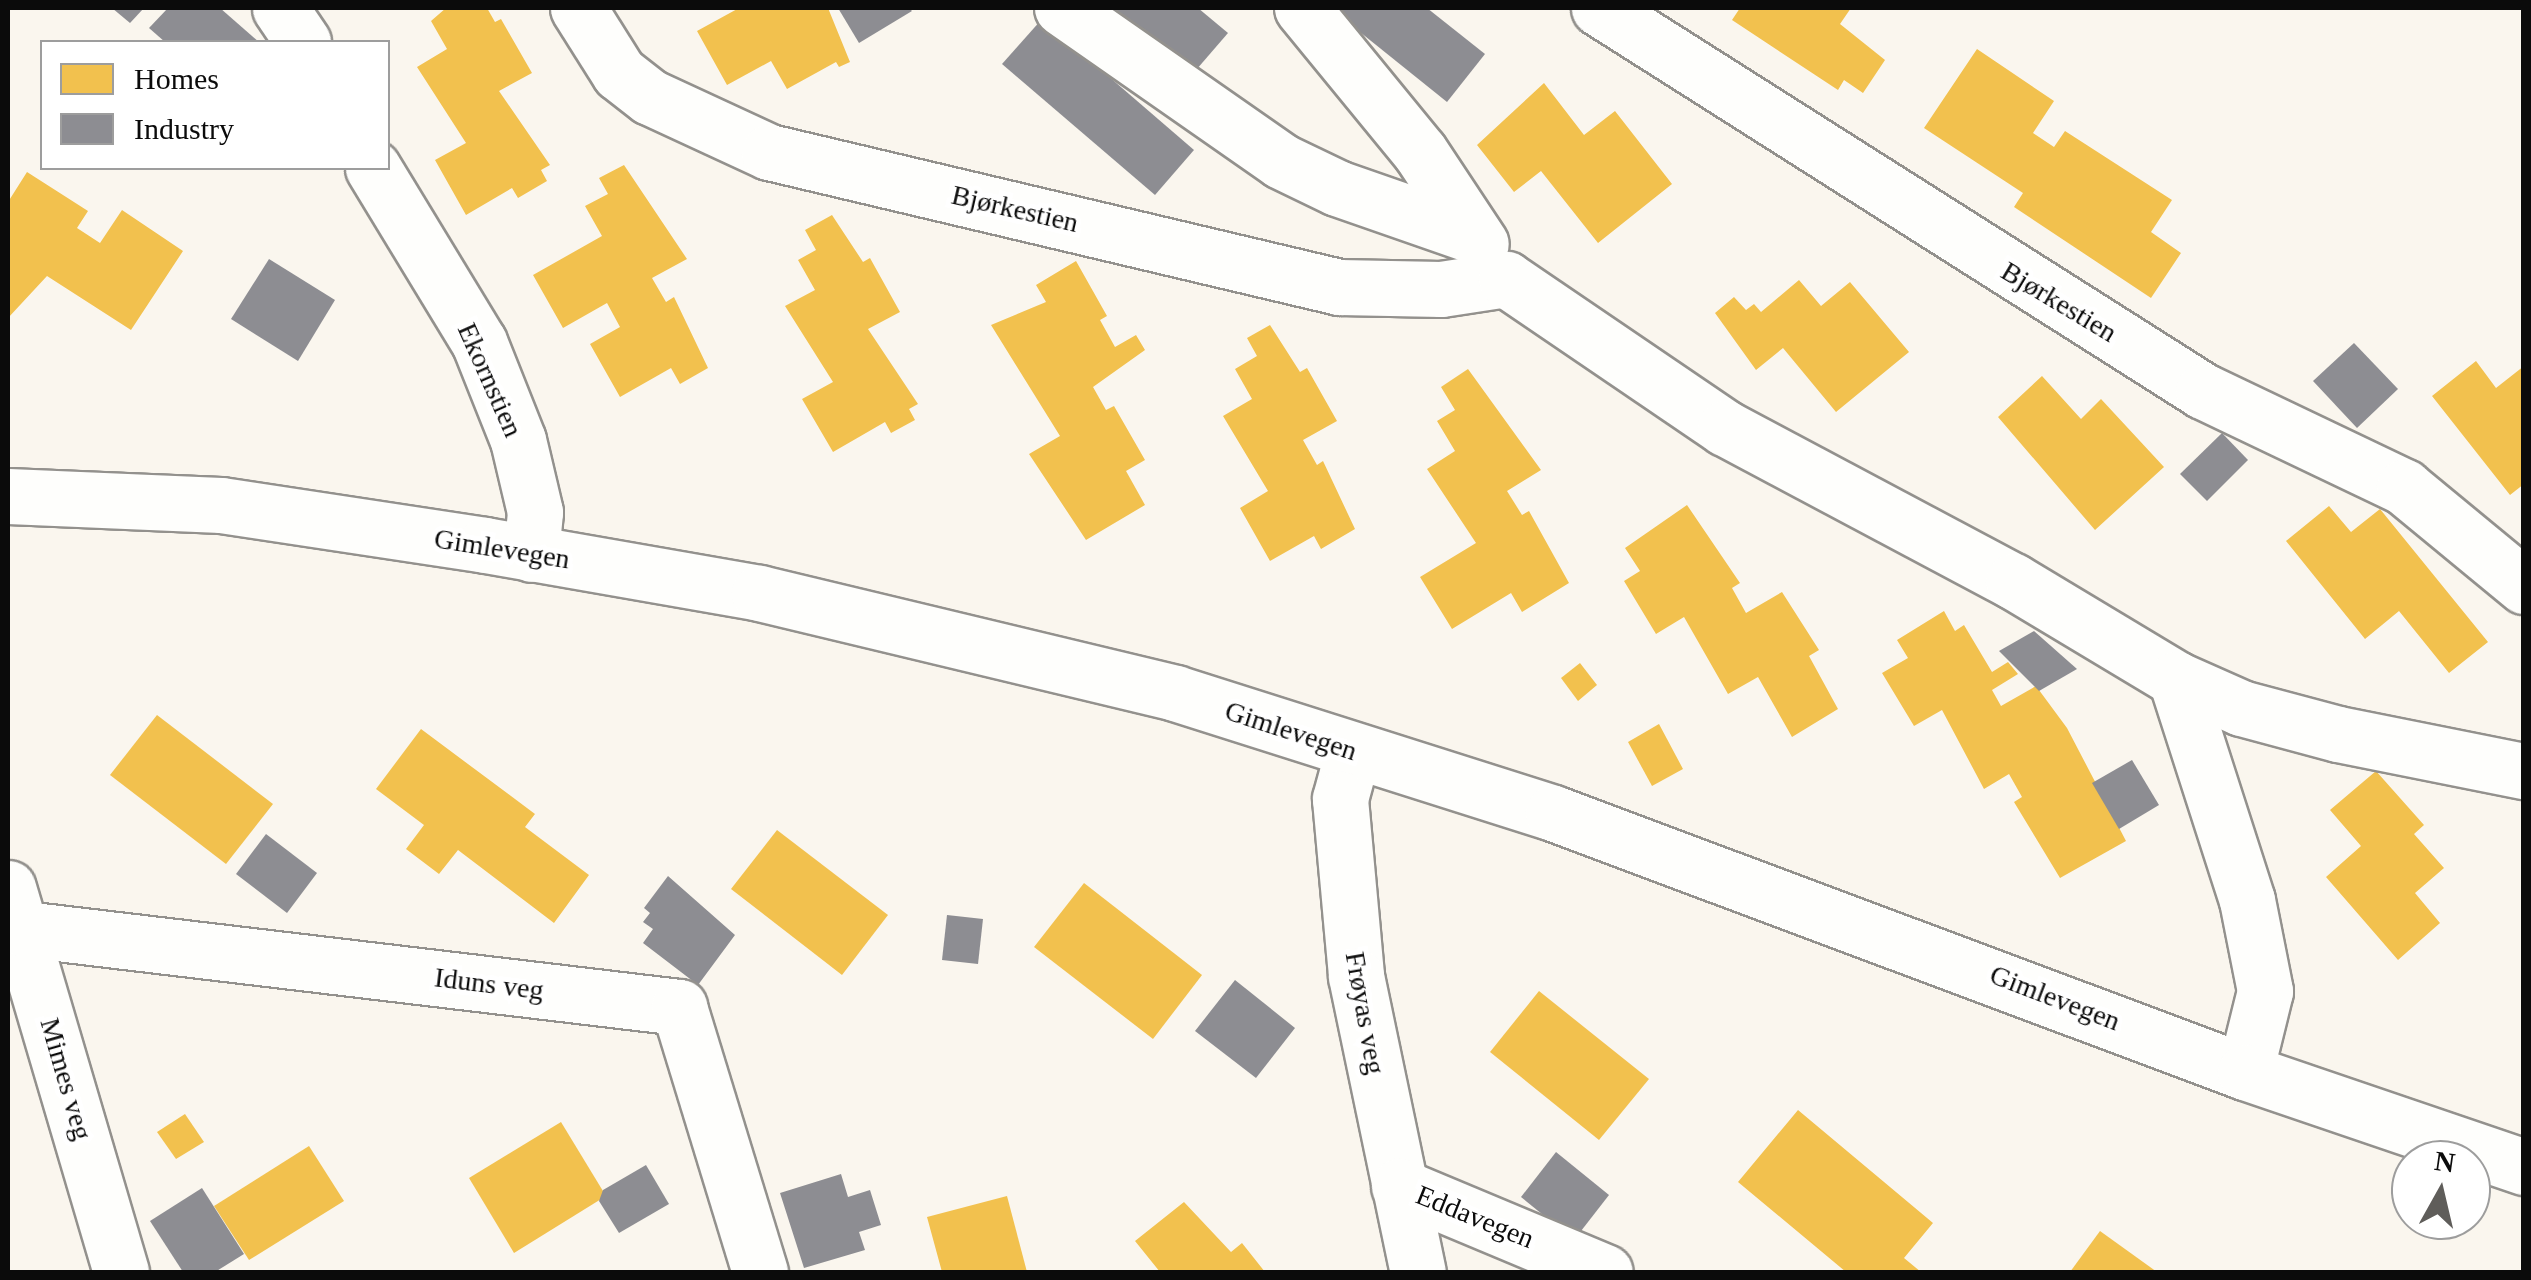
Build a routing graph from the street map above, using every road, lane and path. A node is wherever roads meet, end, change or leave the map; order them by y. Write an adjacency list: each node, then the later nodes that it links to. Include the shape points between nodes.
1 (280, 8): 6 (street)
2 (578, 8): 8 (street, Bjørkestien, via 620,73 650,98 769,152 1338,287 1441,289)
3 (1062, 8): 8 (street, via 1280,161)
4 (1302, 8): 8 (street, via 1420,152)
5 (1599, 8): 11 (street, Bjørkestien, via 2203,391 2404,487)
6 (302, 40)
7 (374, 170): 10 (street, Ekornstien, via 479,342 522,458 535,512)
8 (1491, 257): 12 (street, via 1726,428 2013,581)
9 (8, 496): 10 (street, Gimlevegen, via 221,505)
10 (532, 554): 13 (street, Gimlevegen, via 759,592 1010,650 1175,693)
11 (2524, 586)
12 (2176, 679): 14 (street, via 2241,708 2338,734); 16 (street, via 2246,900 2265,991)
13 (1353, 751): 16 (street, Gimlevegen, via 1553,813 1815,907); 18 (street, Frøyas veg, via 1340,799 1350,920)
14 (2524, 770)
15 (16, 908): 19 (street, Mimes veg); 20 (street, Iduns veg, via 679,1007)
16 (2245, 1072): 17 (street, Gimlevegen)
17 (2524, 1167)
18 (1399, 1186): 21 (street, Frøyas veg); 22 (street, Eddavegen)
19 (121, 1272)
20 (760, 1272)
21 (1418, 1272)
22 (1605, 1272)

